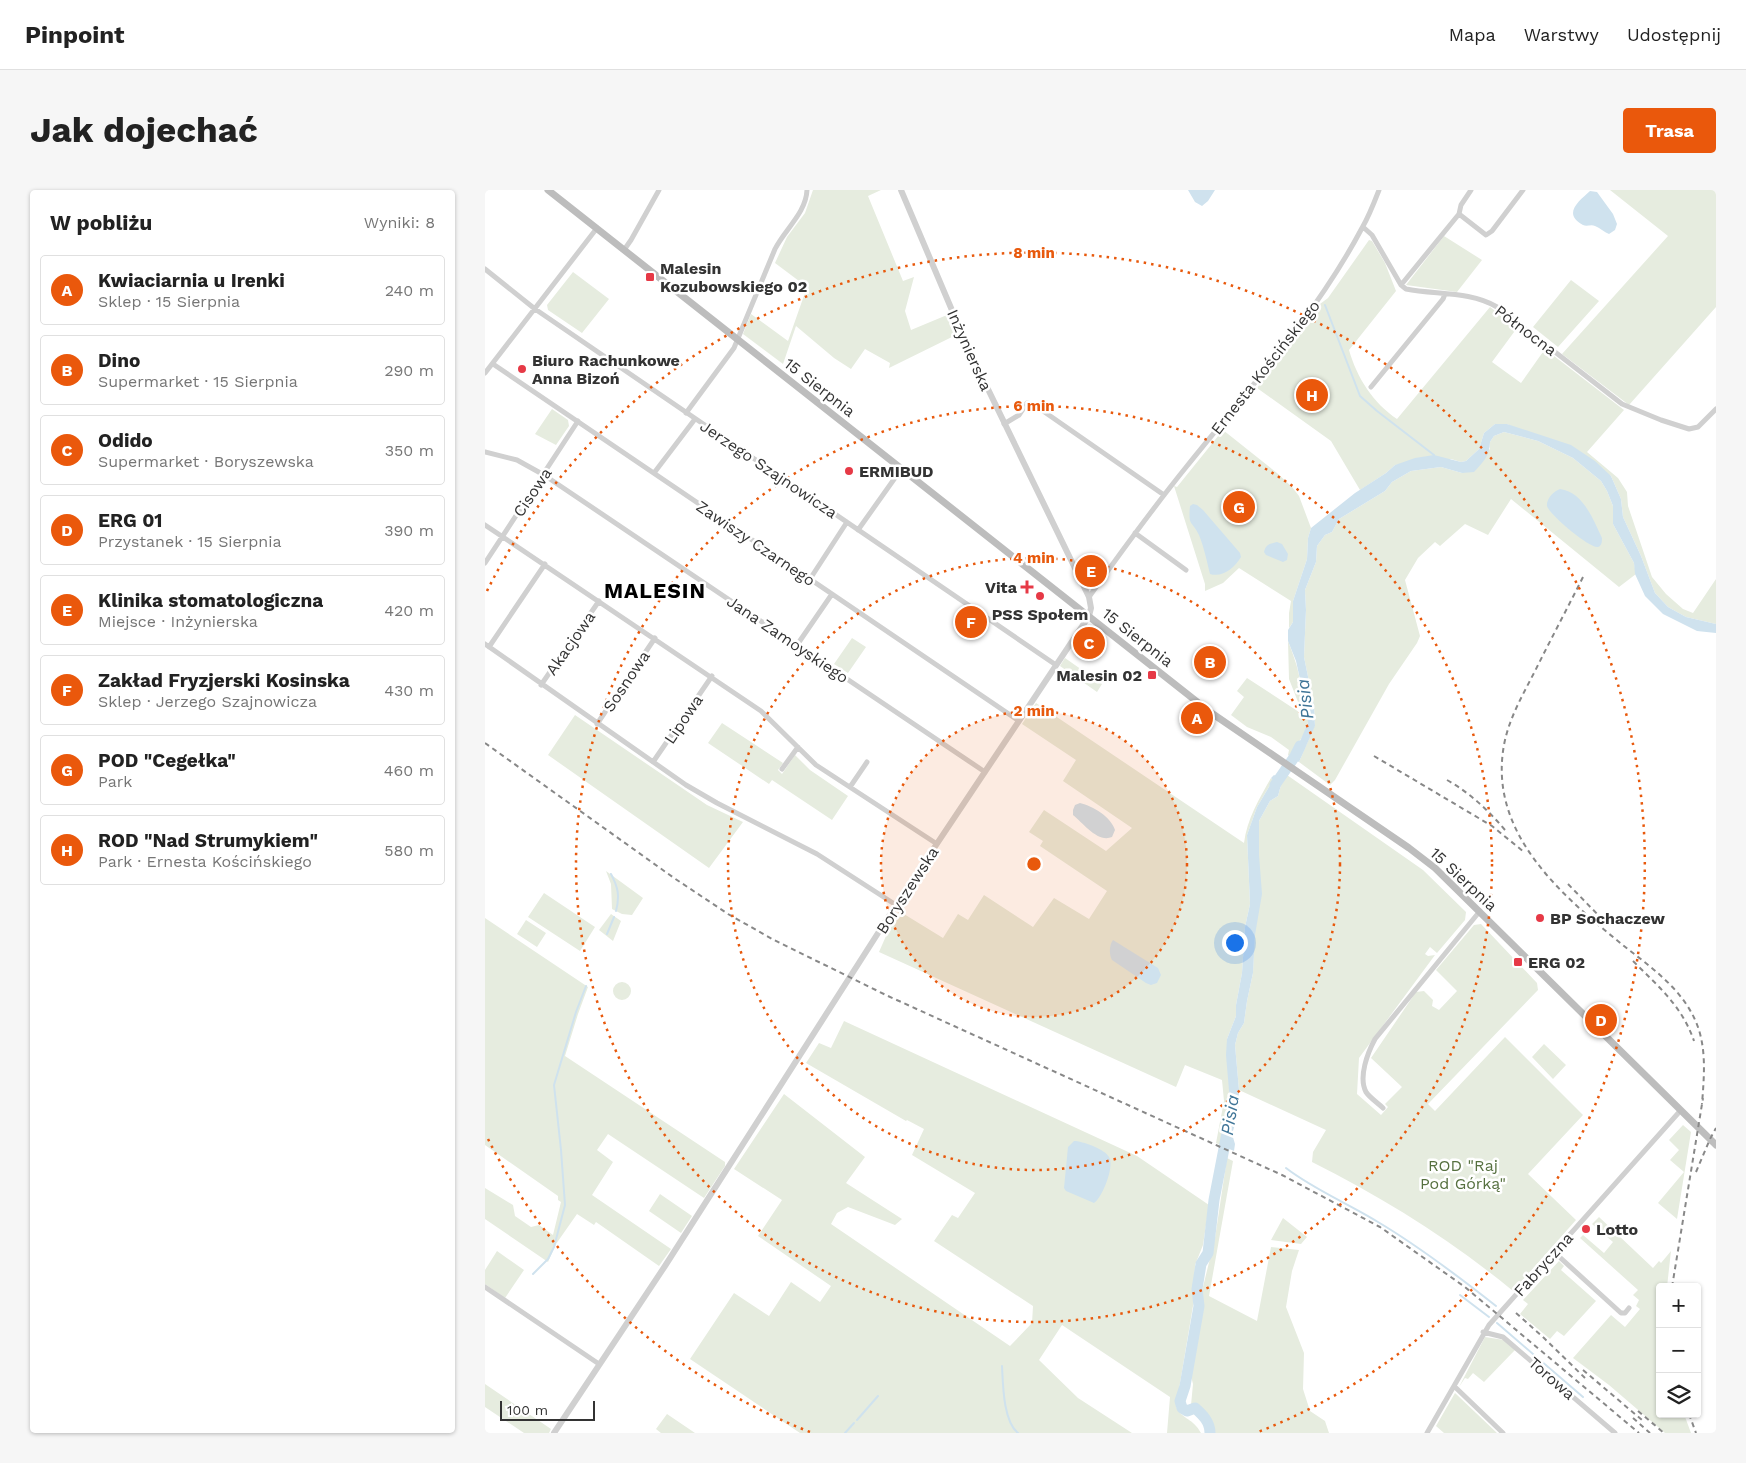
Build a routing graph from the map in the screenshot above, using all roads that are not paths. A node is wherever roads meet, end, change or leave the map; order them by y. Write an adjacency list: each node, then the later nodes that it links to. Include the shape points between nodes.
1 (548, 190): 10 (main road, 15 Sierpnia)
2 (659, 190): 11 (street)
3 (807, 190): 16 (street, via 801,212 775,249)
4 (901, 190): 24 (street, Inżynierska)
5 (1379, 190): 9 (street, Ernesta Kościńskiego)
6 (1471, 190): 8 (street)
7 (1523, 190): 8 (street, via 1486,235)
8 (1459, 214): 13 (street)
9 (1363, 227): 13 (street, via 1373,235); 29 (street, Ernesta Kościńskiego, via 1310,311)
10 (597, 228): 11 (main road, 15 Sierpnia); 15 (street)
11 (624, 250): 16 (main road, 15 Sierpnia)
12 (485, 269): 15 (street, Jerzego Szajnowicza)
13 (1401, 285): 14 (street, Północna, via 1406,289)
14 (1445, 294): 19 (street); 20 (street, Północna, via 1481,299 1497,307 1632,409 1689,429 1698,427)
15 (535, 309): 17 (street); 21 (street, Jerzego Szajnowicza)
16 (738, 340): 21 (street); 26 (main road, 15 Sierpnia)
17 (493, 364): 18 (street); 23 (street, Zawiszy Czarnego)
18 (485, 373)
19 (1371, 387)
20 (1716, 409)
21 (686, 412): 22 (street, Jerzego Szajnowicza)
22 (695, 419): 27 (street); 30 (street, Jerzego Szajnowicza)
23 (578, 421): 27 (street, Zawiszy Czarnego); 28 (street, Cisowa)
24 (1004, 424): 29 (street, via 1019,415 1027,404 1033,404); 40 (street, Inżynierska)
25 (485, 452): 28 (street, Jana Zamoyskiego, via 517,460)
26 (902, 468): 32 (street); 42 (main road, 15 Sierpnia)
27 (653, 473): 38 (street, Zawiszy Czarnego)
28 (544, 475): 34 (street, Cisowa); 45 (street, Jana Zamoyskiego)
29 (1163, 495): 33 (street, Ernesta Kościńskiego)
30 (847, 522): 32 (street, Jerzego Szajnowicza); 38 (street)
31 (485, 525): 34 (street)
32 (858, 530): 46 (street, Jerzego Szajnowicza)
33 (1135, 533): 37 (street); 40 (street, Ernesta Kościńskiego)
34 (502, 536): 35 (street, Cisowa); 36 (street)
35 (485, 563)
36 (545, 564): 41 (street); 44 (street)
37 (1185, 570)
38 (809, 579): 39 (street, Zawiszy Czarnego)
39 (832, 594): 45 (street); 49 (street, Zawiszy Czarnego)
40 (1089, 597): 42 (street, Inżynierska)
41 (599, 601): 43 (street); 48 (street, Akacjowa)
42 (1089, 616): 46 (street, Boryszewska); 59 (main road, 15 Sierpnia, via 1210,712 1409,848)
43 (655, 638): 47 (street); 50 (street, Sosnowa)
44 (487, 645): 48 (street)
45 (797, 645): 55 (street, Jana Zamoyskiego)
46 (1056, 665): 49 (street, Boryszewska)
47 (712, 676): 51 (street, via 761,711); 52 (street, Lipowa)
48 (541, 685): 50 (street)
49 (1019, 721): 55 (street, Boryszewska)
50 (597, 724): 52 (street)
51 (798, 747): 54 (street); 56 (street, via 816,765)
52 (653, 762): 58 (street, via 717,804 817,854)
53 (867, 762): 56 (street)
54 (781, 770)
55 (985, 772): 57 (street, Boryszewska)
56 (850, 787): 57 (street)
57 (937, 844): 58 (street, Boryszewska)
58 (896, 905): 67 (street, Boryszewska)
59 (1480, 911): 60 (street, via 1375,1039 1368,1053 1363,1082 1367,1093); 61 (main road, 15 Sierpnia)
60 (1383, 1108)
61 (1681, 1110): 62 (main road, 15 Sierpnia); 63 (street, Fabryczna)
62 (1716, 1145)
63 (1554, 1252): 65 (street, via 1621,1313); 66 (street, Fabryczna)
64 (485, 1287): 67 (street)
65 (1629, 1308)
66 (1483, 1332): 68 (street, Fabryczna); 72 (street, Torowa, via 1503,1336)
67 (599, 1364): 69 (street, Boryszewska)
68 (1454, 1386): 70 (street, Fabryczna); 71 (street)
69 (554, 1433)
70 (1427, 1433)
71 (1503, 1433)
72 (1615, 1433)

